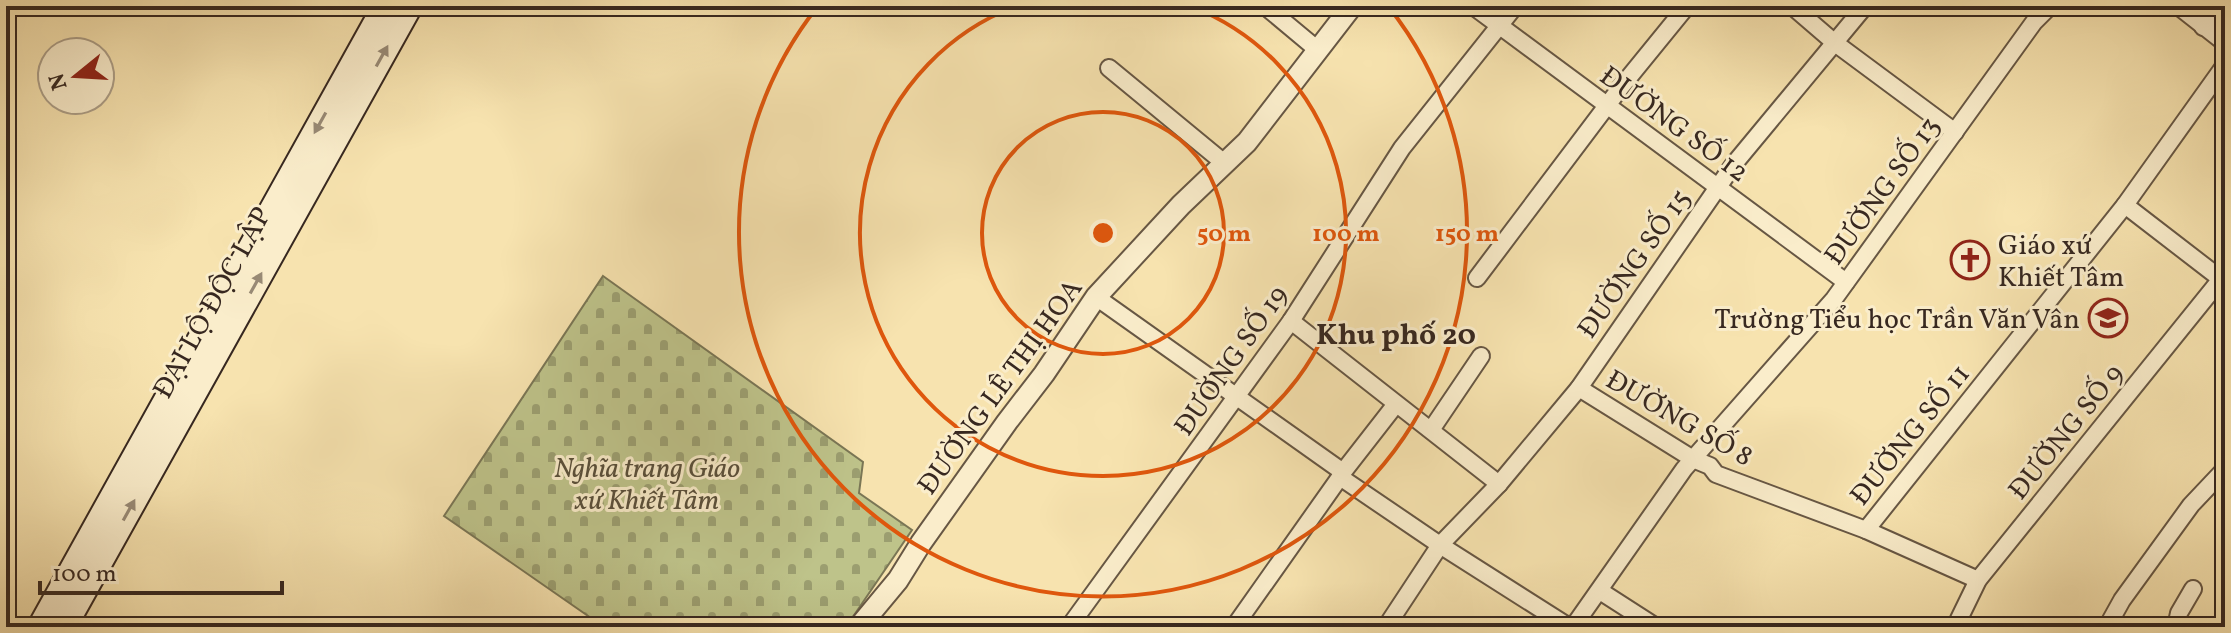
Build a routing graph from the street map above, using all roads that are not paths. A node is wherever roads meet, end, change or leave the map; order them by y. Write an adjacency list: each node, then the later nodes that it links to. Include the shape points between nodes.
1 (385, 6): 44 (main road, ĐẠI LỘ ĐỘC LẬP, one-way to 44)
2 (410, 6): 45 (main road, ĐẠI LỘ ĐỘC LẬP, one-way to 2)
3 (1265, 6): 17 (street)
4 (1352, 6): 17 (street, ĐƯỜNG LÊ THỊ HOA)
5 (1473, 6): 13 (street, ĐƯỜNG SỐ 12)
6 (1515, 6): 13 (street, ĐƯỜNG SỐ 19)
7 (1687, 6): 20 (street)
8 (1792, 6): 15 (street)
9 (1865, 6): 15 (street, ĐƯỜNG SỐ 15)
10 (2050, 6): 21 (street, ĐƯỜNG SỐ 13)
11 (2178, 6): 14 (street)
12 (2219, 6): 14 (street)
13 (1499, 26): 20 (street, ĐƯỜNG SỐ 12); 29 (street, ĐƯỜNG SỐ 19, via 1402,148)
14 (2203, 27): 16 (street)
15 (1835, 43): 21 (street); 23 (street, ĐƯỜNG SỐ 15)
16 (2225, 43)
17 (1319, 51): 22 (street, ĐƯỜNG LÊ THỊ HOA, via 1247,142)
18 (2225, 65): 24 (street, ĐƯỜNG SỐ 11)
19 (1109, 68): 22 (street)
20 (1607, 106): 23 (street, ĐƯỜNG SỐ 12); 26 (street)
21 (1955, 132): 27 (street, ĐƯỜNG SỐ 13)
22 (1223, 162): 28 (street, ĐƯỜNG LÊ THỊ HOA)
23 (1717, 187): 27 (street, ĐƯỜNG SỐ 12); 31 (street, ĐƯỜNG SỐ 15)
24 (2125, 205): 25 (street); 39 (street, ĐƯỜNG SỐ 11)
25 (2223, 276): 41 (street, ĐƯỜNG SỐ 9)
26 (1477, 278)
27 (1846, 282): 35 (street, ĐƯỜNG SỐ 13)
28 (1096, 297): 32 (street); 46 (street, ĐƯỜNG LÊ THỊ HOA, via 898,580)
29 (1291, 321): 32 (street, ĐƯỜNG SỐ 19); 33 (street)
30 (1481, 356): 34 (street)
31 (1579, 388): 35 (street, ĐƯỜNG SỐ 8); 38 (street, ĐƯỜNG SỐ 15)
32 (1237, 398): 37 (street); 47 (street, ĐƯỜNG SỐ 19)
33 (1396, 404): 34 (street); 37 (street)
34 (1431, 430): 38 (street)
35 (1693, 459): 39 (street, ĐƯỜNG SỐ 8, via 1716,474); 43 (street, ĐƯỜNG SỐ 13)
36 (2225, 469): 53 (street, via 2191,505)
37 (1341, 475): 40 (street); 48 (street)
38 (1499, 484): 40 (street, ĐƯỜNG SỐ 15)
39 (1866, 530): 41 (street, ĐƯỜNG SỐ 8)
40 (1440, 545): 49 (street); 50 (street)
41 (1978, 580): 52 (street, ĐƯỜNG SỐ 9)
42 (2193, 589): 54 (street)
43 (1600, 591): 50 (street, ĐƯỜNG SỐ 13); 51 (street)
44 (40, 627)
45 (64, 627)
46 (859, 627)
47 (1069, 627)
48 (1234, 627)
49 (1386, 627)
50 (1571, 627)
51 (1656, 627)
52 (1957, 627)
53 (2107, 627)
54 (2176, 627)

